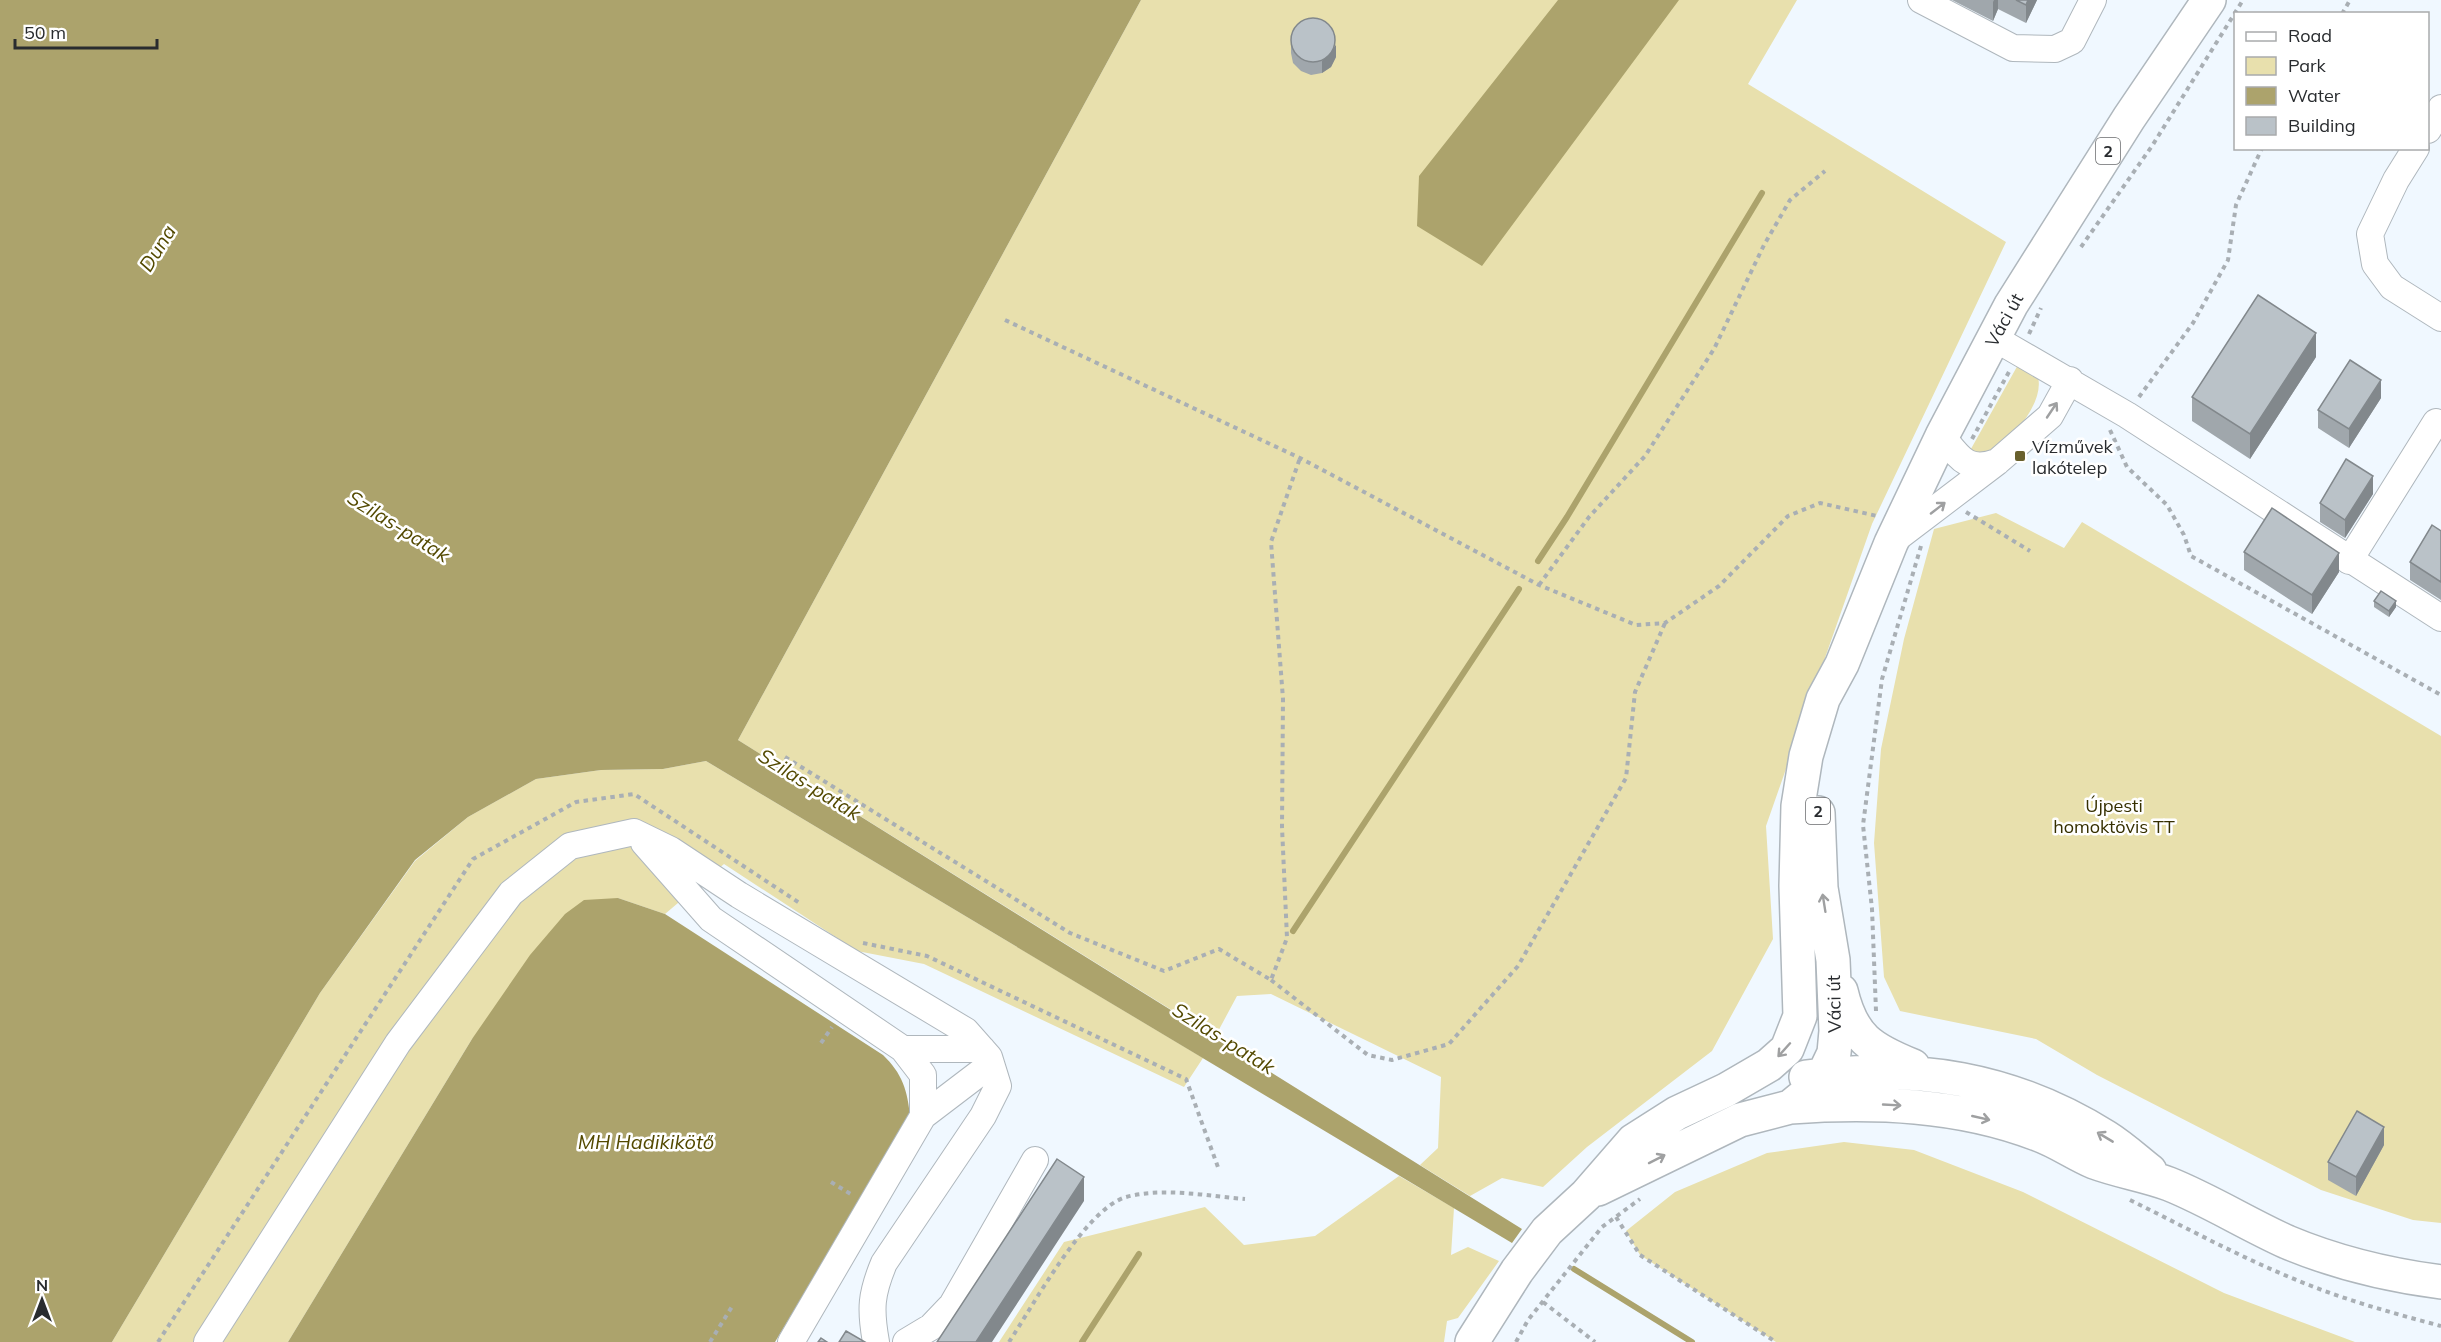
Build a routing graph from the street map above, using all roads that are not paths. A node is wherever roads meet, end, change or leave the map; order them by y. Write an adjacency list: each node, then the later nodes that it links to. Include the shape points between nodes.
1 (1921, 0): 2 (lane, via 2013,48 2055,49 2072,41)
2 (2093, 0)
3 (2209, 0): 8 (main road, Váci út / 2, via 2040,255)
4 (2441, 108): 5 (lane)
5 (2429, 127)
6 (2415, 150): 7 (lane, via 2370,234 2375,264 2392,287)
7 (2441, 318)
8 (2007, 345): 9 (lane); 11 (main road, Váci út / 2)
9 (2070, 380): 12 (lane, one-way to 9, via 2050,416); 14 (lane, via 2117,420)
10 (2441, 424): 14 (lane, via 2436,422)
11 (1951, 448): 12 (lane, via 1982,467); 13 (main road, Váci út / 2)
12 (1997, 462): 13 (lane, one-way to 12, via 1935,510)
13 (1896, 533): 16 (main road, Váci út / 2)
14 (2349, 561): 15 (lane)
15 (2441, 618)
16 (1842, 664): 18 (main road, Váci út / 2, via 1823,699 1801,786 1796,886); 19 (main road, Váci út / 2, one-way to 16, via 1821,888 1818,814 1822,758)
17 (634, 832): 20 (lane, via 711,919); 21 (lane, via 671,850 966,1031); 33 (lane, via 570,846 511,893 398,1043)
18 (1800, 954): 23 (main road); 24 (main road, Váci út / 2, one-way to 24, via 1800,1016 1787,1050)
19 (1833, 960): 22 (main road, via 1845,1009 1867,1042 1875,1050); 23 (main road, Váci út / 2, via 1836,1030 1834,1053)
20 (903, 1049): 21 (lane); 27 (lane, via 922,1075)
21 (986, 1057): 27 (lane); 35 (lane, via 998,1086 983,1116 884,1263 874,1286 870,1311)
22 (1930, 1073): 23 (main road); 29 (main road, one-way to 22, via 2106,1137 2056,1112 2006,1091)
23 (1824, 1074): 24 (main road); 25 (main road); 26 (main road, Váci út / 2)
24 (1726, 1090): 30 (main road, Váci út / 2, via 1677,1113 1633,1141)
25 (1859, 1104): 26 (main road); 29 (main road, one-way to 29, via 1924,1107 1983,1118 2037,1134 2095,1162)
26 (1790, 1107): 30 (main road, Váci út / 2, one-way to 26, via 1740,1120)
27 (922, 1116): 34 (lane)
28 (1035, 1160): 36 (lane, via 952,1305 931,1327)
29 (2169, 1184): 31 (main road, via 2289,1242 2334,1259 2388,1275)
30 (1586, 1195): 32 (main road, Váci út / 2, via 1547,1231 1517,1271)
31 (2441, 1282)
32 (1479, 1340)
33 (207, 1342)
34 (791, 1342)
35 (876, 1342)
36 (906, 1342)

